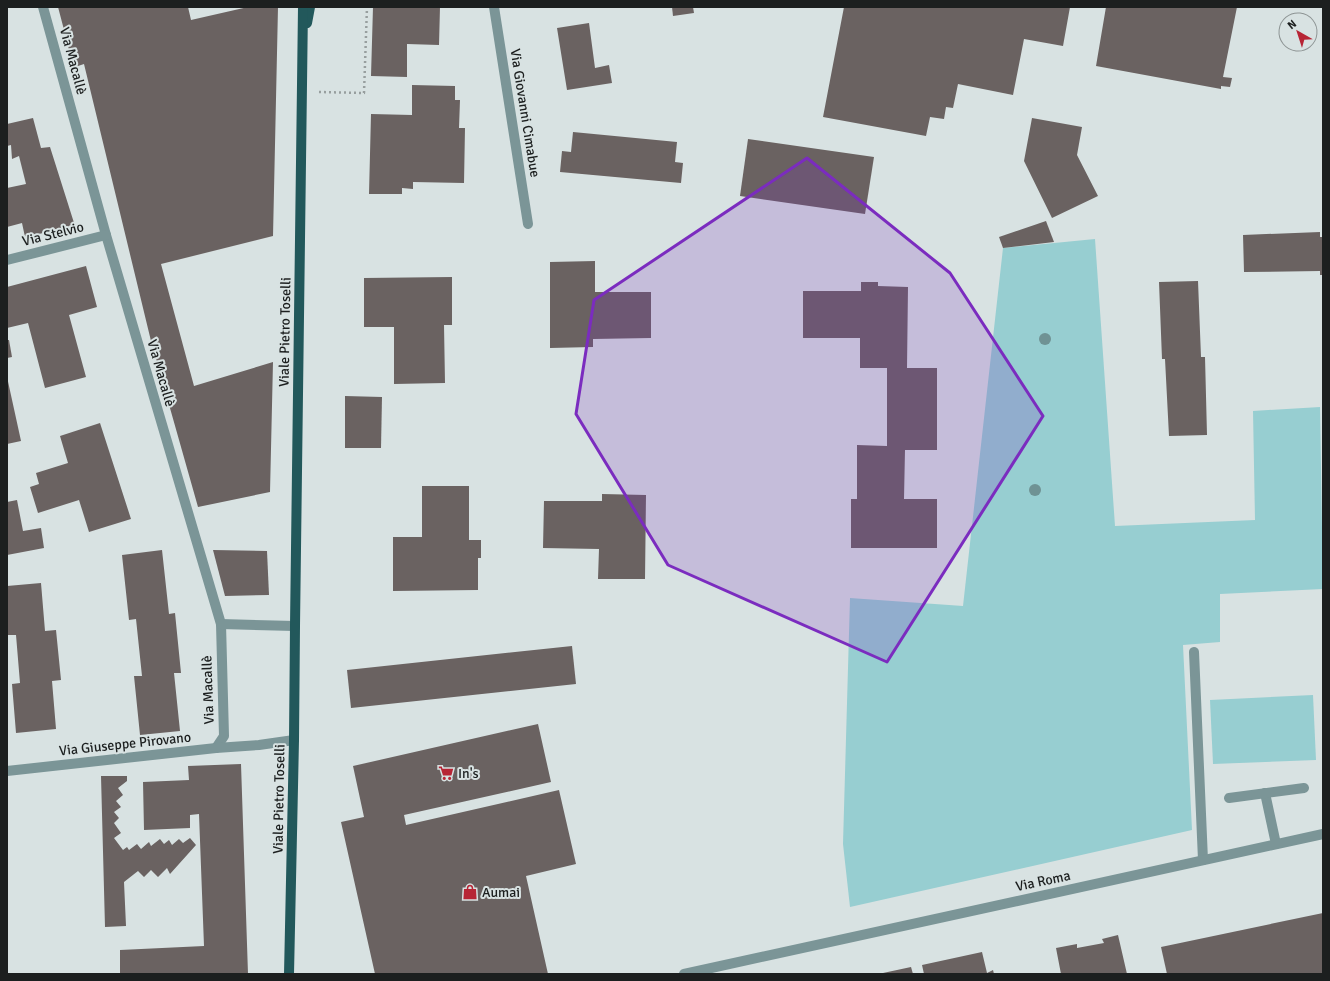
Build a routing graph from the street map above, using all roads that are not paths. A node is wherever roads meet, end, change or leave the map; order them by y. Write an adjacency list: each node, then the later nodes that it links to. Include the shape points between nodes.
1 (43, 7): 7 (street, Via Macallè)
2 (303, 7): 5 (main road, Viale Pietro Toselli)
3 (310, 7): 5 (main road, Viale Pietro Toselli)
4 (494, 7): 6 (street, Via Giovanni Cimabue)
5 (303, 38): 10 (main road, Viale Pietro Toselli)
6 (528, 224)
7 (106, 235): 8 (street, Via Stelvio); 9 (street, Via Macallè)
8 (7, 260)
9 (221, 624): 10 (street); 13 (street, Via Macallè, via 224,736)
10 (295, 626): 12 (main road, Viale Pietro Toselli)
11 (1194, 652): 20 (street)
12 (294, 740): 13 (street, Via Giuseppe Pirovano); 21 (main road, Viale Pietro Toselli)
13 (216, 748): 14 (street, Via Giuseppe Pirovano)
14 (7, 771)
15 (1304, 788): 16 (street)
16 (1265, 793): 17 (street); 19 (street)
17 (1229, 798)
18 (1323, 834): 19 (street, Via Roma)
19 (1276, 844): 20 (street, Via Roma)
20 (1203, 860): 22 (street, Via Roma)
21 (289, 974)
22 (684, 974)

